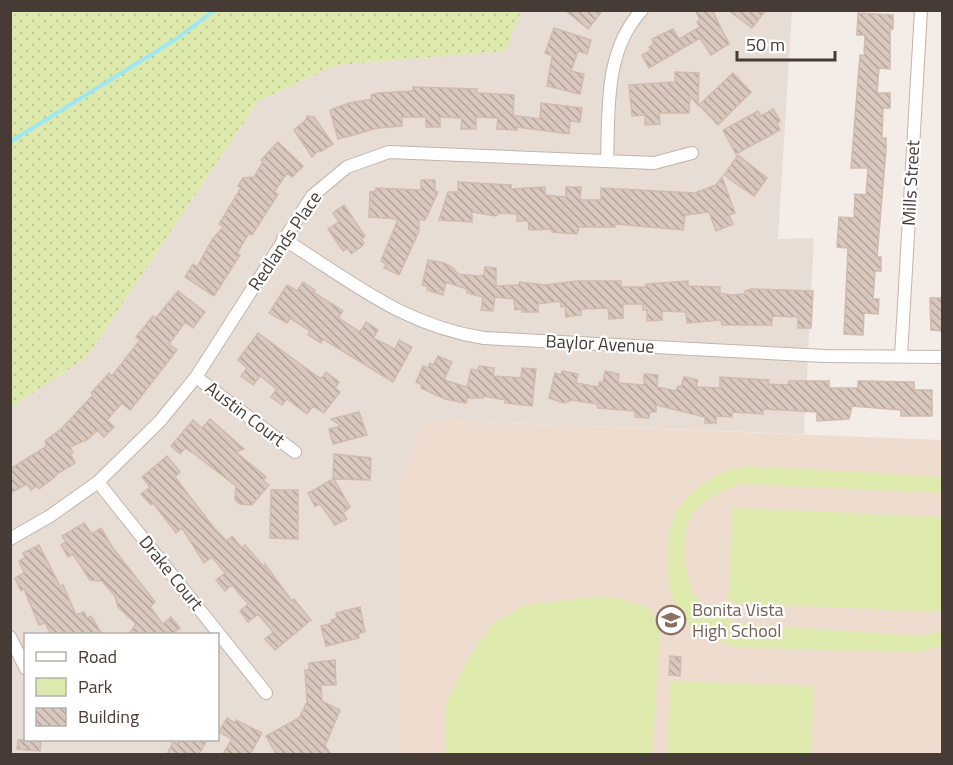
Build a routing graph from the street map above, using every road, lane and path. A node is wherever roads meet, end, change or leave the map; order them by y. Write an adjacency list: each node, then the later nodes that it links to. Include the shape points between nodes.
1 (642, 10): 4 (street, via 624,36 614,61)
2 (921, 10): 6 (street, Mills Street)
3 (692, 153): 4 (street, Redlands Place, via 654,163)
4 (607, 161): 5 (street, Redlands Place, via 389,152 347,167 322,185)
5 (283, 239): 6 (street, Baylor Avenue, via 385,304 420,322 457,334 806,355); 8 (street, Redlands Place)
6 (901, 356): 7 (street, Baylor Avenue)
7 (942, 357)
8 (196, 376): 9 (street, Austin Court); 10 (street, Redlands Place, via 140,442)
9 (295, 452)
10 (98, 482): 11 (street, Redlands Place); 12 (street, Drake Court)
11 (10, 538)
12 (219, 633)
13 (219, 633): 16 (street, Drake Court)
14 (10, 637): 15 (street)
15 (24, 665)
16 (267, 693)

